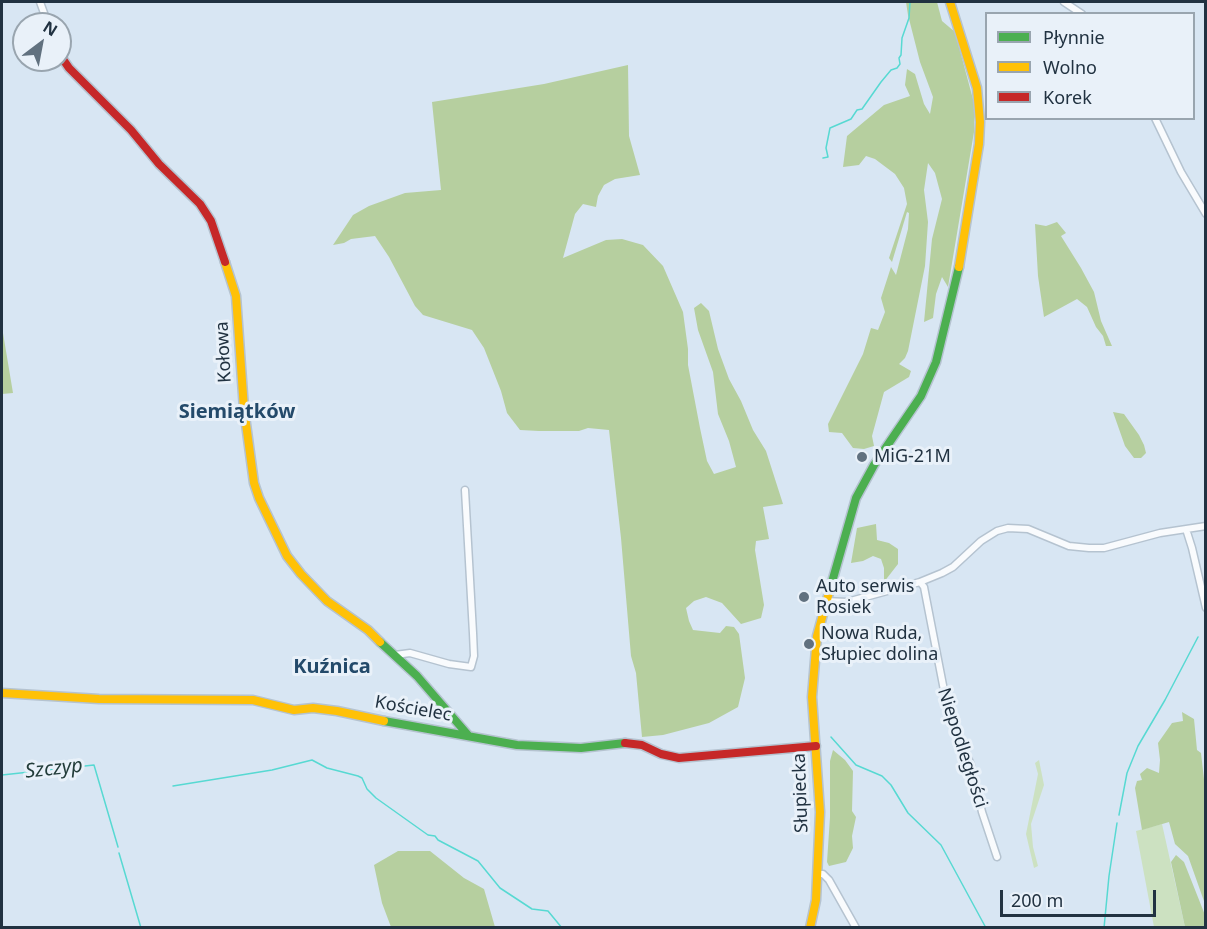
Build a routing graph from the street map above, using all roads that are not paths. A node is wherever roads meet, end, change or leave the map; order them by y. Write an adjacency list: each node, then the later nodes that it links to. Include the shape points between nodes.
1 (950, 2): 11 (street, Słupiecka, via 977,88 980,123 956,285 926,387 856,498)
2 (1064, 2): 3 (street)
3 (1079, 12)
4 (72, 71): 13 (street, Kołowa, via 208,215 236,296 244,408 259,498 287,556 301,574 327,601)
5 (1156, 120): 6 (street)
6 (1206, 214)
7 (465, 490): 13 (street, via 474,656 471,667 410,652)
8 (1206, 526): 9 (street)
9 (1186, 529): 10 (street, via 1089,548 1069,546 1028,529 1008,528 981,541 953,567); 12 (street)
10 (920, 582): 11 (street, via 847,602); 17 (street, Niepodległości, via 948,711 971,765)
11 (826, 601): 16 (street, Słupiecka, via 814,657)
12 (1206, 608)
13 (395, 654): 15 (street, Kołowa)
14 (2, 693): 15 (street, Kościelec, via 99,699 246,699 294,710 331,710)
15 (468, 735): 16 (street, Kościelec, via 517,745 560,748 630,742 679,758)
16 (816, 746): 18 (street, Słupiecka, via 820,803)
17 (997, 857)
18 (818, 874): 19 (street, Słupiecka); 20 (street, via 828,880)
19 (810, 927)
20 (856, 927)

